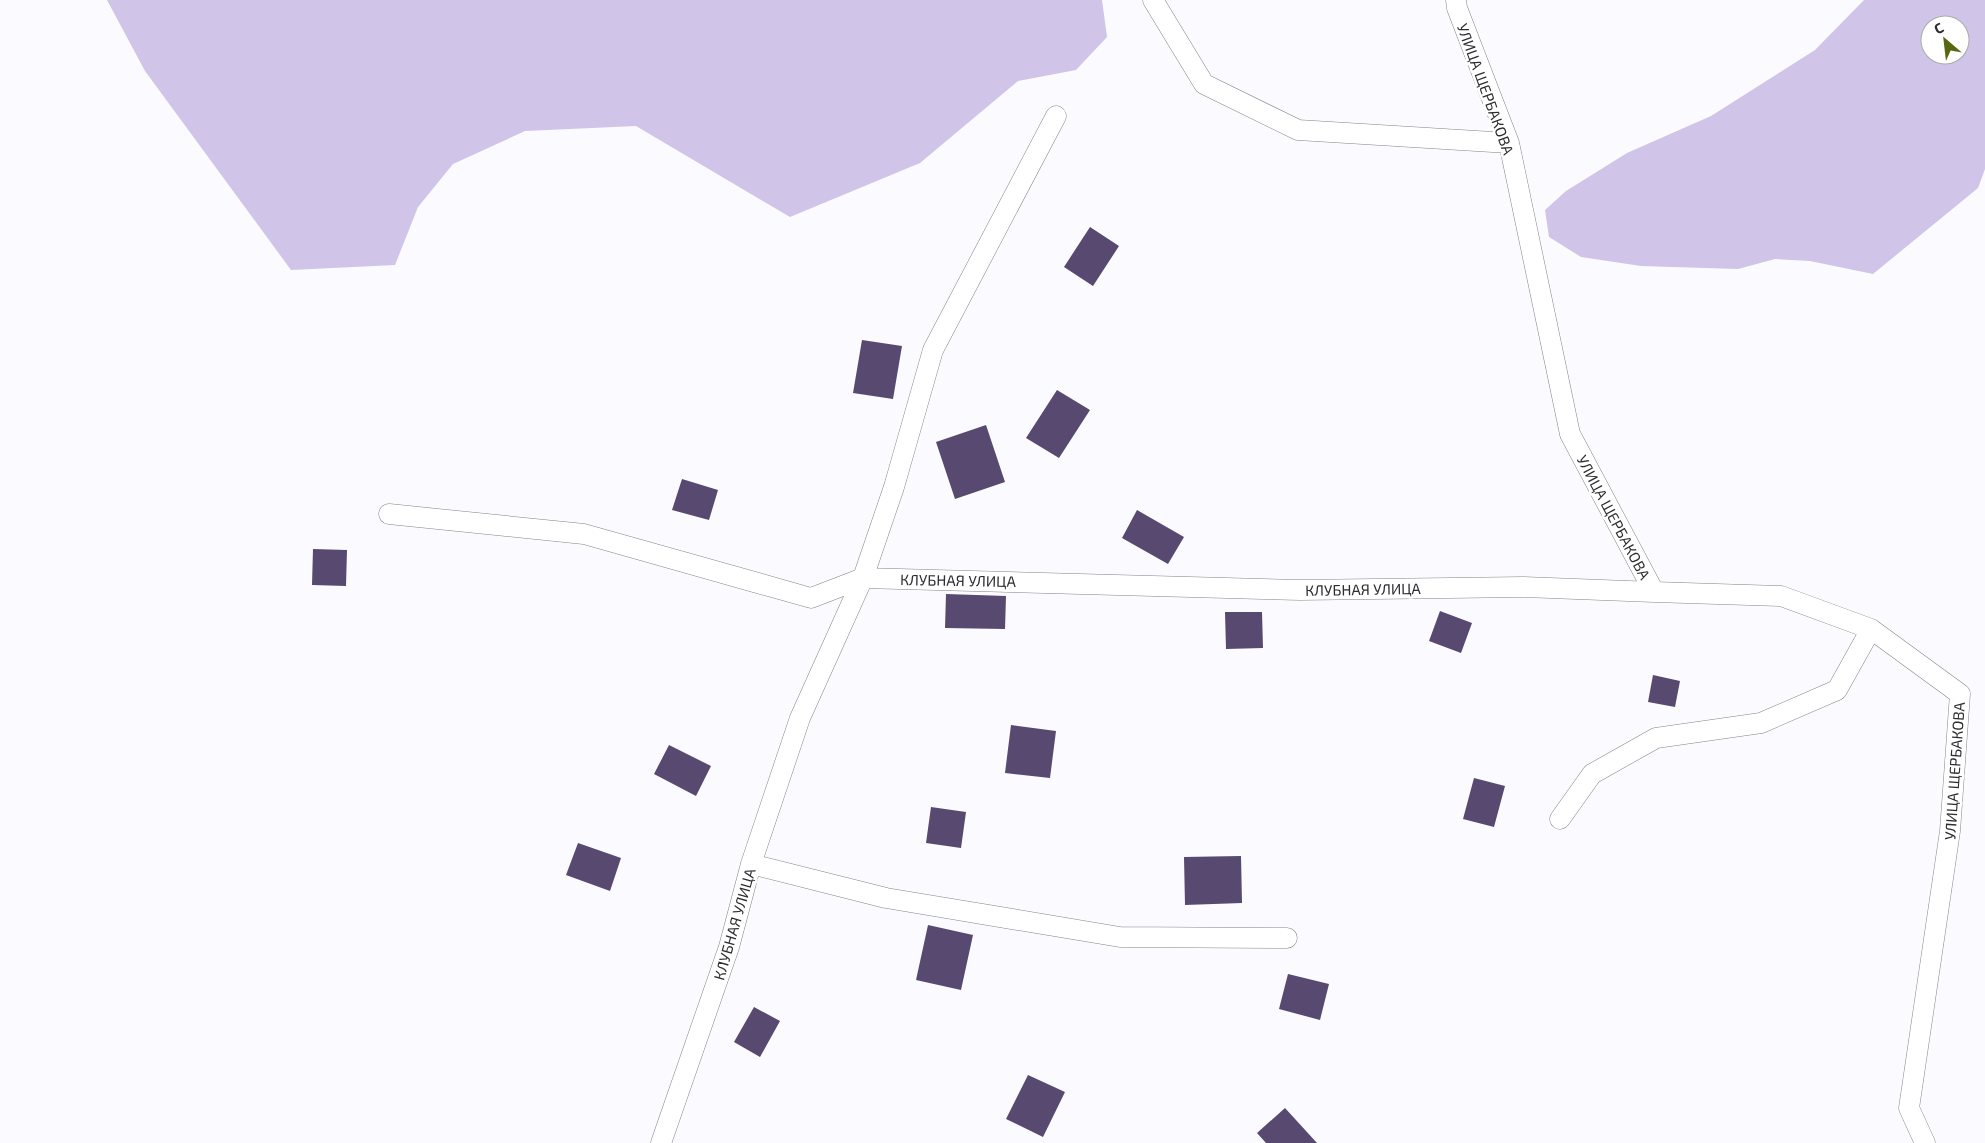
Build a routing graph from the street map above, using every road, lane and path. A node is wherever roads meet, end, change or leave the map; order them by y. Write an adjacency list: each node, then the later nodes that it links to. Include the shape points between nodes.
1 (1153, 0): 4 (lane, via 1204,84 1298,130)
2 (1456, 0): 4 (lane, УЛИЦА ЩЕРБАКОВА, via 1456,8)
3 (1056, 116): 6 (lane, via 933,350 894,487)
4 (1509, 142): 7 (lane, УЛИЦА ЩЕРБАКОВА, via 1570,434)
5 (389, 514): 6 (lane, via 584,534 811,598)
6 (863, 578): 7 (lane, КЛУБНАЯ УЛИЦА, via 1300,590 1523,587); 10 (lane, КЛУБНАЯ УЛИЦА, via 800,718)
7 (1654, 592): 8 (lane, УЛИЦА ЩЕРБАКОВА, via 1781,596)
8 (1871, 629): 9 (lane, via 1836,690 1761,722 1656,738 1592,774); 13 (lane, УЛИЦА ЩЕРБАКОВА, via 1960,694 1950,831 1908,1108)
9 (1560, 819)
10 (751, 864): 11 (lane, via 886,898 1120,937); 12 (lane, КЛУБНАЯ УЛИЦА, via 729,947)
11 (1287, 938)
12 (661, 1143)
13 (1925, 1143)

